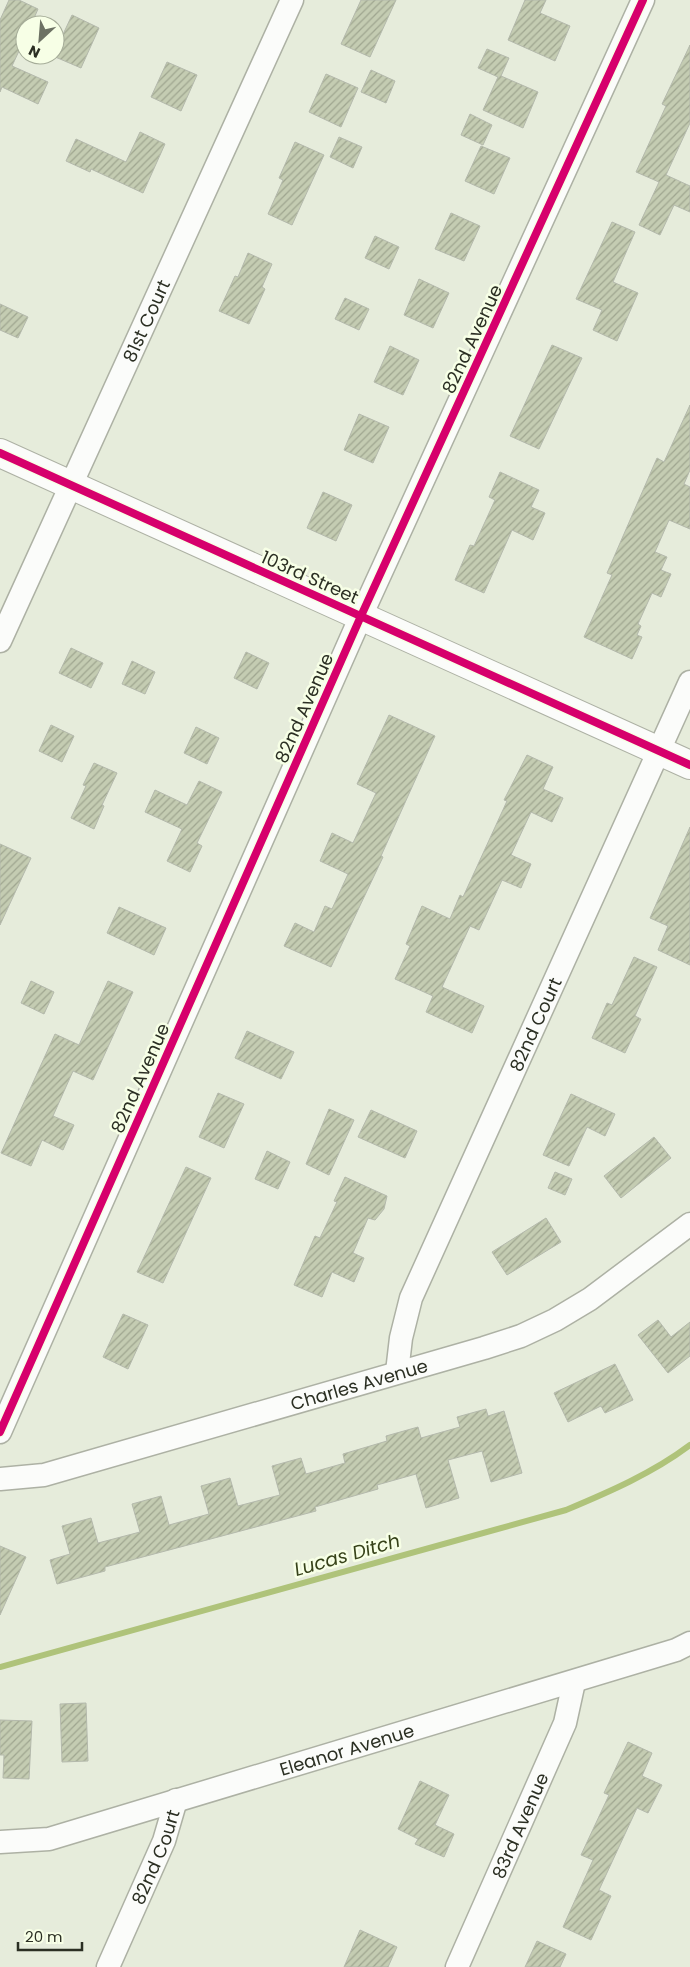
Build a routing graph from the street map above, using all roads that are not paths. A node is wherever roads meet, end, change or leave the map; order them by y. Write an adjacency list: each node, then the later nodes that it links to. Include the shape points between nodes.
1 (292, 0): 4 (street, 81st Court)
2 (643, 0): 5 (street, 82nd Avenue)
3 (0, 453): 4 (street, 103rd Street)
4 (72, 485): 5 (street, 103rd Street); 6 (street, 81st Court)
5 (361, 616): 8 (street, 103rd Street); 12 (street, 82nd Avenue)
6 (0, 641)
7 (690, 682): 8 (street, 82nd Court)
8 (660, 751): 9 (street, 103rd Street); 11 (street, 82nd Court, via 412,1298 401,1338)
9 (690, 765)
10 (690, 1224): 11 (street, Charles Avenue, via 590,1299 555,1320 521,1336)
11 (397, 1372): 13 (street, Charles Avenue, via 44,1474)
12 (0, 1432)
13 (0, 1479)
14 (690, 1644): 15 (street, Eleanor Avenue)
15 (574, 1682): 16 (street, Eleanor Avenue); 19 (street, 83rd Avenue, via 565,1723)
16 (176, 1800): 17 (street, Eleanor Avenue, via 49,1839); 18 (street, 82nd Court, via 164,1841)
17 (0, 1842)
18 (108, 1967)
19 (457, 1967)

